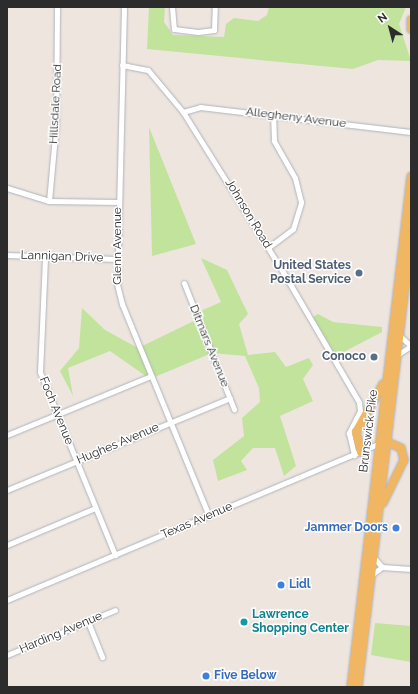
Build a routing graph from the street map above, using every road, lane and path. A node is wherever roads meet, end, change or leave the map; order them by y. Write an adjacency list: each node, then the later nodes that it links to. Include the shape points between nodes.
1 (57, 7): 13 (street, Hillsdale Road, via 56,124)
2 (124, 7): 7 (street, Glenn Avenue)
3 (172, 7): 4 (street, via 174,29 198,32 214,30)
4 (215, 7)
5 (411, 20): 6 (main road)
6 (411, 29)
7 (122, 65): 8 (street, Johnson Road, via 148,70); 14 (street, Glenn Avenue)
8 (183, 112): 9 (street, Allegheny Avenue, via 200,107); 16 (street, Johnson Road)
9 (274, 115): 10 (street, Allegheny Avenue); 16 (street, via 272,136 295,178 301,202 293,229)
10 (411, 132)
11 (411, 177): 24 (main road, Brunswick Pike)
12 (7, 188): 13 (street)
13 (49, 201): 14 (street)
14 (118, 202): 19 (street, Glenn Avenue)
15 (411, 234): 21 (main road, Brunswick Pike)
16 (269, 247): 32 (street, Johnson Road, via 360,402 360,410 349,438)
17 (7, 255): 18 (street, Lannigan Drive)
18 (45, 258): 19 (street, Lannigan Drive); 28 (street, Foch Avenue, via 44,335 39,366)
19 (116, 259): 25 (street, Glenn Avenue, via 119,295)
20 (184, 283): 26 (street, Ditmars Avenue)
21 (399, 335): 22 (street); 23 (main road, Brunswick Pike)
22 (411, 346): 23 (street)
23 (396, 355): 31 (main road, Brunswick Pike)
24 (389, 362): 31 (main road, Brunswick Pike); 32 (main road, via 377,401 356,432)
25 (151, 376): 28 (street); 29 (street, Glenn Avenue)
26 (230, 398): 27 (street, Ditmars Avenue); 29 (street, Hughes Avenue)
27 (234, 409)
28 (57, 414): 30 (street); 33 (street, Foch Avenue)
29 (170, 422): 33 (street, Hughes Avenue); 36 (street, Glenn Avenue)
30 (7, 435)
31 (383, 442): 32 (street, Texas Avenue); 37 (main road, Brunswick Pike); 37 (main road, via 401,448 404,460 388,487); 49 (main road, Brunswick Pike)
32 (358, 453): 36 (street, Texas Avenue)
33 (76, 461): 34 (street, Hughes Avenue); 35 (street, Foch Avenue)
34 (7, 490)
35 (96, 508): 38 (street); 39 (street, Foch Avenue)
36 (209, 516): 39 (street, Texas Avenue)
37 (376, 529): 40 (main road, Brunswick Pike)
38 (7, 545)
39 (115, 555): 44 (street, Texas Avenue)
40 (374, 558): 41 (street); 43 (main road, Brunswick Pike)
41 (382, 567): 42 (street); 43 (street)
42 (411, 570)
43 (371, 575): 50 (main road, Brunswick Pike)
44 (7, 600)
45 (115, 610): 46 (street, Harding Avenue)
46 (88, 622): 47 (street, Harding Avenue); 48 (street)
47 (7, 655)
48 (102, 657)
49 (351, 687)
50 (358, 687)

